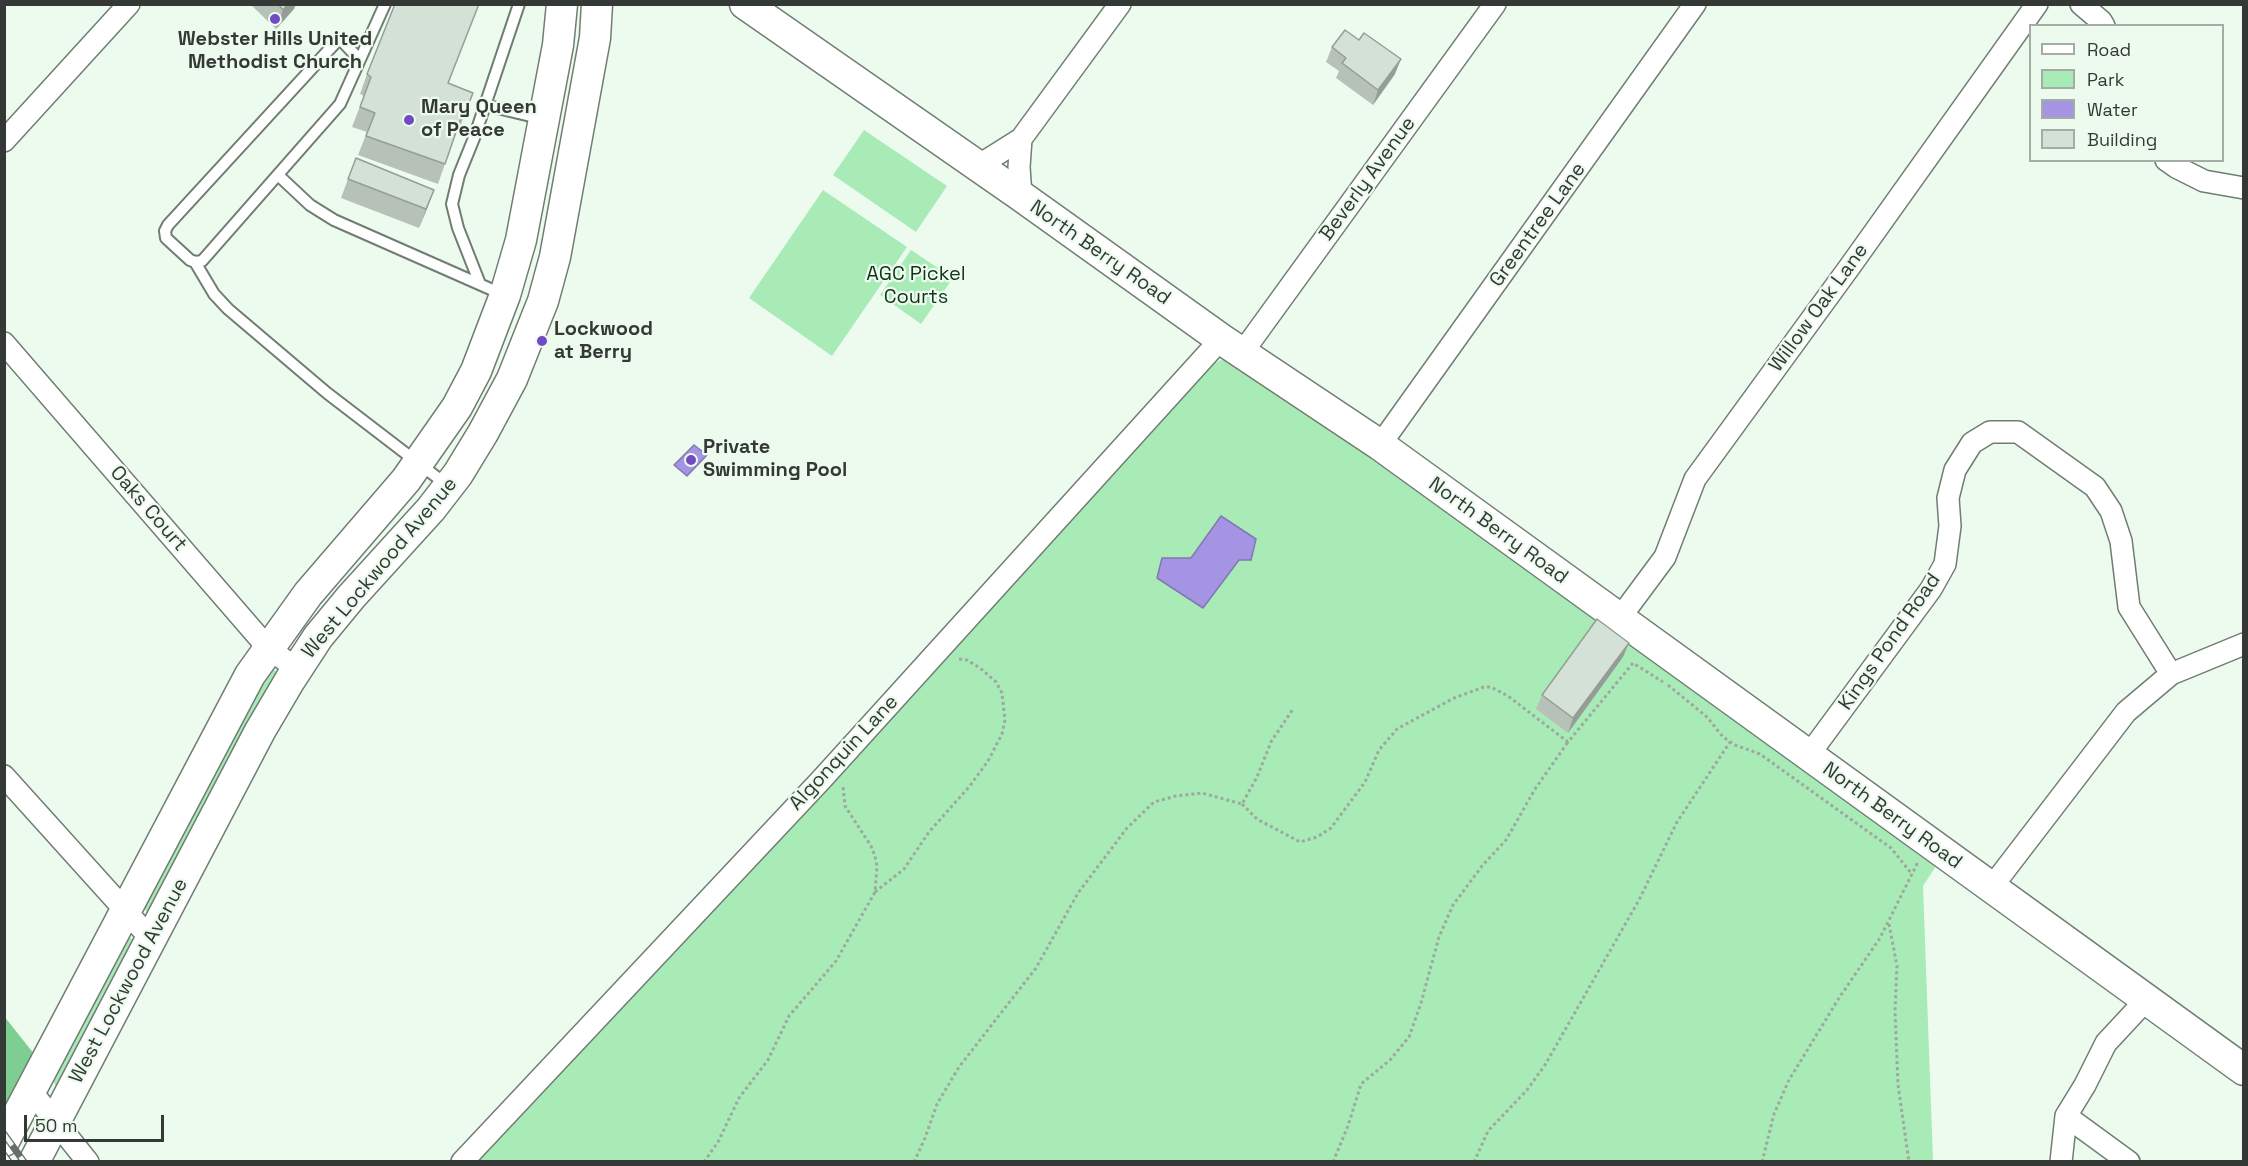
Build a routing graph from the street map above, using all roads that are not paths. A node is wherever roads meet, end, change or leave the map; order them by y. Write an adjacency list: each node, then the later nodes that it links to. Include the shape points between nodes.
1 (129, 4): 18 (street)
2 (385, 4): 13 (lane)
3 (519, 4): 14 (lane)
4 (562, 4): 15 (main road, West Lockwood Avenue)
5 (597, 4): 16 (main road, West Lockwood Avenue)
6 (1120, 4): 17 (street)
7 (1495, 4): 28 (street, Beverly Avenue)
8 (1695, 4): 29 (street, Greentree Lane)
9 (2037, 4): 32 (street, Willow Oak Lane, via 1695,479 1665,557)
10 (2081, 4): 12 (street)
11 (760, 10): 20 (main road, North Berry Road)
12 (2103, 24)
13 (359, 58): 21 (lane, via 340,104); 24 (lane, via 342,41 337,41 168,225 166,238)
14 (485, 105): 15 (lane); 25 (lane, via 452,204 458,228)
15 (544, 119): 16 (main road); 25 (main road, West Lockwood Avenue, via 521,240)
16 (579, 128): 26 (main road, West Lockwood Avenue, via 555,257)
17 (1021, 139): 20 (street); 23 (street)
18 (4, 141)
19 (2168, 162): 22 (street, via 2204,181)
20 (978, 166): 23 (main road, North Berry Road)
21 (278, 175): 24 (lane, via 202,261); 25 (lane, via 310,205 334,219)
22 (2244, 188)
23 (1021, 196): 28 (main road, North Berry Road)
24 (195, 262): 30 (lane, via 228,309)
25 (493, 290): 26 (main road); 30 (main road, West Lockwood Avenue, via 476,371 458,407)
26 (541, 307): 31 (main road, West Lockwood Avenue, via 512,379)
27 (4, 344): 34 (street, Oaks Court)
28 (1232, 346): 29 (main road, North Berry Road); 50 (street, Algonquin Lane)
29 (1380, 445): 32 (main road, North Berry Road)
30 (418, 464): 31 (lane); 34 (main road, West Lockwood Avenue, via 308,594)
31 (448, 486): 35 (main road, West Lockwood Avenue, via 324,629)
32 (1619, 620): 37 (main road, North Berry Road)
33 (2244, 644): 36 (street)
34 (268, 648): 35 (street, Oaks Court); 40 (main road, West Lockwood Avenue)
35 (297, 669): 41 (main road, West Lockwood Avenue, via 260,731)
36 (2171, 674): 37 (street, Kings Pond Road, via 2129,607 2121,541 2111,511 2095,487 2018,432 1990,432 1972,443 1955,470 1948,498 1950,526 1945,564 1931,589); 39 (street, via 2126,712)
37 (1808, 756): 39 (main road, North Berry Road)
38 (4, 776): 40 (street)
39 (1990, 888): 42 (main road, North Berry Road)
40 (125, 910): 41 (street); 44 (main road, West Lockwood Avenue)
41 (151, 939): 46 (main road, West Lockwood Avenue)
42 (2146, 1000): 43 (main road, North Berry Road); 45 (street, via 2106,1043)
43 (2244, 1070)
44 (31, 1091): 46 (street); 47 (main road, West Lockwood Avenue)
45 (2066, 1116): 51 (street); 52 (street)
46 (56, 1120): 48 (main road, West Lockwood Avenue); 49 (street)
47 (4, 1141)
48 (34, 1161)
49 (88, 1161)
50 (462, 1161)
51 (2061, 1161)
52 (2129, 1161)

